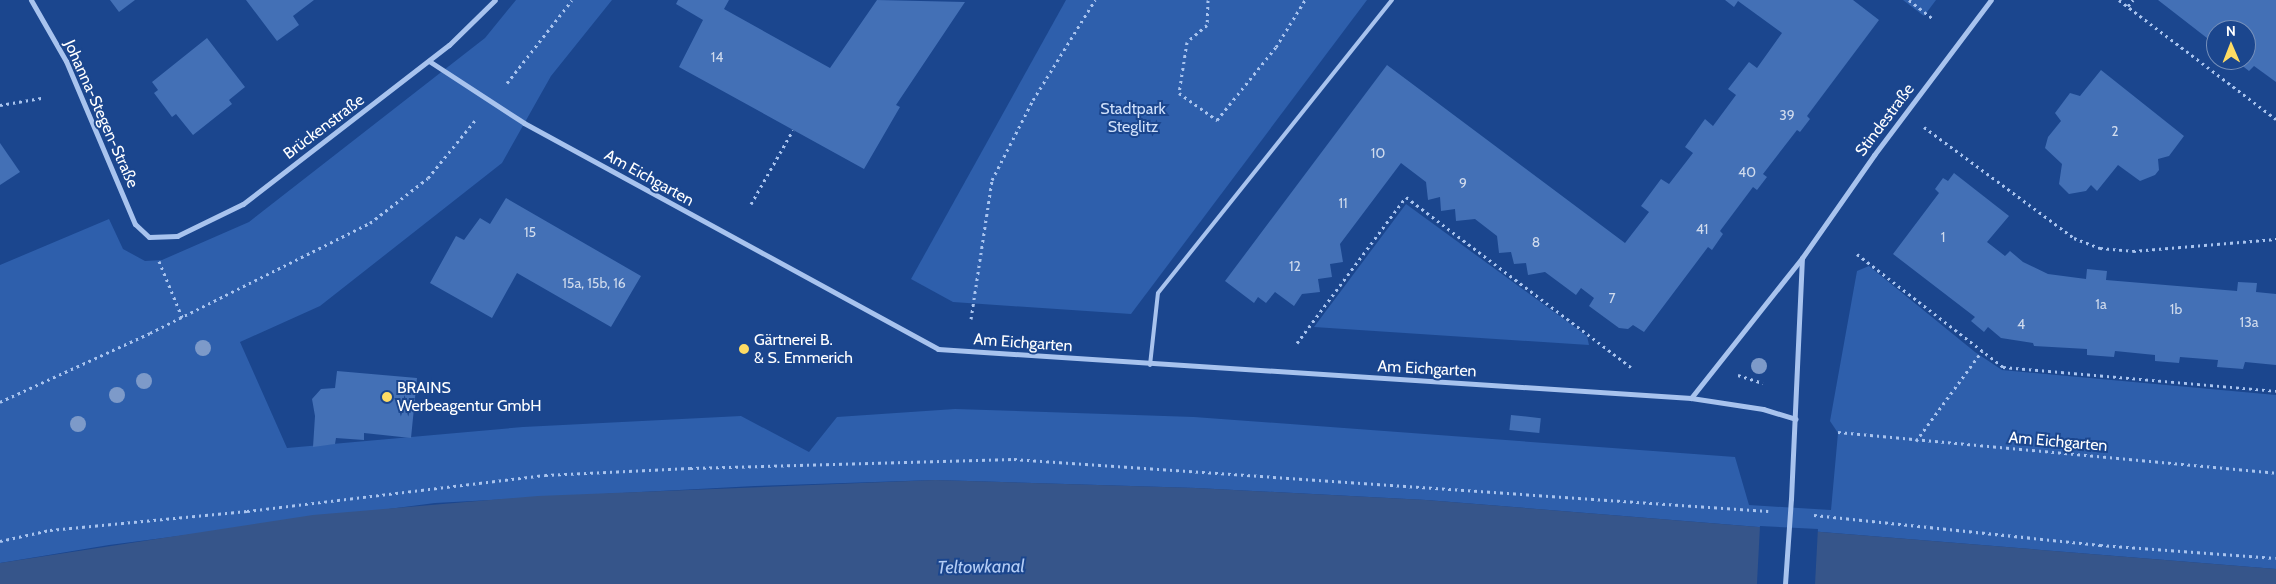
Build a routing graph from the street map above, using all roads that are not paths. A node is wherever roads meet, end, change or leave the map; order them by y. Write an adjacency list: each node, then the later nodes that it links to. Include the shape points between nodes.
1 (31, 0): 6 (street, Johanna-Stegen-Straße, via 66,61 135,224)
2 (495, 0): 5 (street, Brückenstraße, via 484,14)
3 (1392, 0): 8 (lane, via 1158,293)
4 (1991, 0): 7 (street, Stindestraße, via 1905,113)
5 (429, 61): 6 (street, Brückenstraße, via 244,204 177,236); 8 (street, Am Eichgarten, via 524,123 938,349)
6 (149, 237)
7 (1802, 258): 9 (street, Stindestraße); 10 (street)
8 (1150, 365): 9 (street, Am Eichgarten)
9 (1691, 398): 10 (street)
10 (1796, 419): 11 (street, bridge)
11 (1785, 584)

